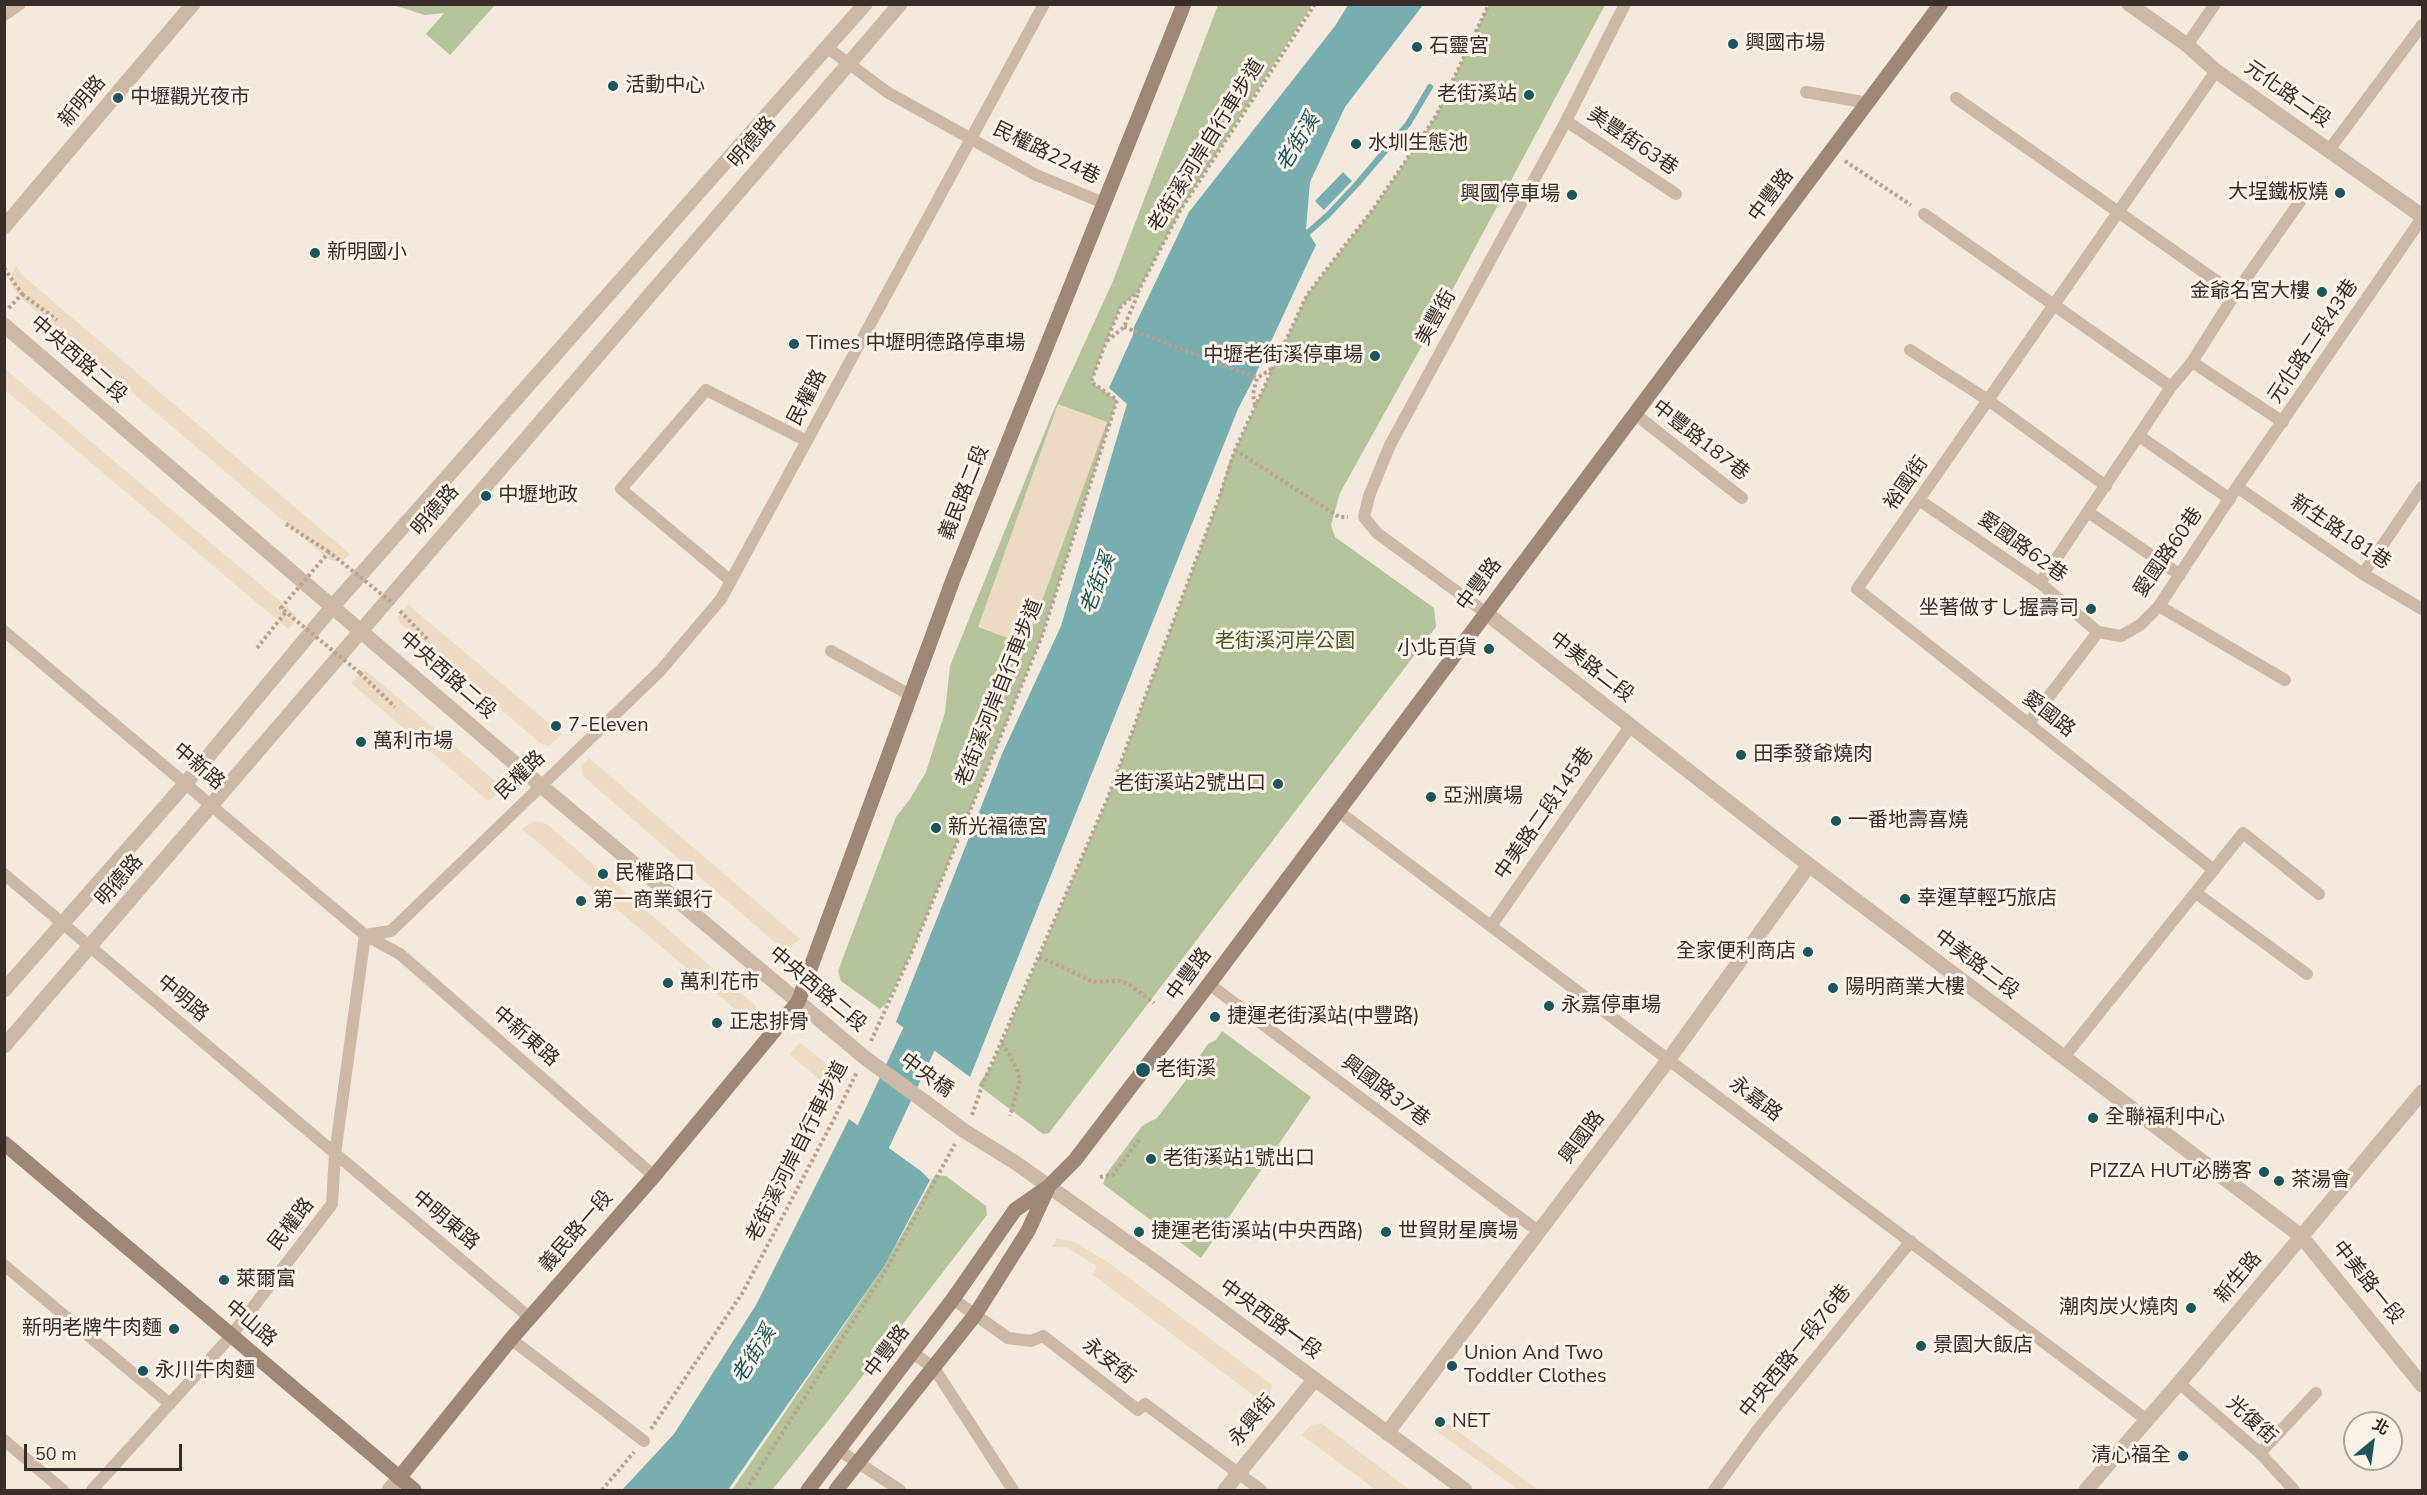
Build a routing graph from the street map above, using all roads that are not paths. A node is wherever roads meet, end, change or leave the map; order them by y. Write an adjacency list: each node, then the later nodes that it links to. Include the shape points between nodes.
1 (20, 4): 11 (lane)
2 (193, 4): 29 (street, 新明路)
3 (865, 4): 14 (street, 明德路)
4 (900, 4): 15 (street, 明德路)
5 (1044, 4): 21 (lane, 民權路)
6 (1184, 4): 25 (main road, 義民路二段)
7 (1625, 4): 20 (lane, 美豐街)
8 (1941, 4): 19 (main road, 中豐路)
9 (2129, 4): 13 (street, 元化路二段)
10 (2215, 4): 13 (lane)
11 (4, 15)
12 (2422, 25): 22 (lane)
13 (2187, 45): 16 (street, 元化路二段)
14 (828, 48): 15 (lane, 民權路224巷); 53 (street, 明德路)
15 (849, 63): 21 (lane, 民權路224巷, via 887,92); 58 (street, 明德路)
16 (2216, 71): 22 (street, 元化路二段); 26 (lane, 裕國街)
17 (1806, 92): 19 (lane)
18 (1956, 98): 26 (lane)
19 (1868, 103): 37 (main road, 中豐路)
20 (1566, 121): 23 (lane, 美豐街63巷); 56 (lane, 美豐街, via 1390,445 1364,517 1377,533)
21 (971, 139): 25 (lane, 民權路224巷, via 1036,175); 40 (lane, 民權路)
22 (2330, 150): 28 (street, 元化路二段)
23 (1676, 194)
24 (2301, 200): 30 (lane)
25 (1104, 203): 62 (main road, 義民路二段)
26 (2119, 211): 30 (lane); 31 (lane, 裕國街)
27 (1924, 214): 31 (lane)
28 (2422, 217): 38 (lane, 元化路二段43巷)
29 (4, 227)
30 (2235, 294): 34 (lane)
31 (2054, 305): 35 (lane); 36 (lane, 裕國街)
32 (4, 325): 53 (street, 中央西路二段)
33 (1910, 350): 36 (lane)
34 (2192, 362): 35 (lane); 38 (lane)
35 (2171, 387): 39 (lane)
36 (1988, 400): 41 (lane); 46 (lane, 裕國街)
37 (1635, 414): 44 (lane, 中豐路187巷); 56 (main road, 中豐路)
38 (2283, 422): 42 (lane, 元化路二段43巷)
39 (2139, 436): 41 (lane); 45 (lane)
40 (807, 441): 50 (lane, 民權路); 50 (lane, via 706,390 621,489)
41 (2106, 486): 47 (lane)
42 (2237, 487): 45 (lane, 愛國路60巷); 49 (lane, 新生路181巷)
43 (2422, 487): 49 (lane)
44 (1742, 498)
45 (2230, 499): 48 (lane, 愛國路60巷)
46 (1919, 500): 51 (lane, 愛國路62巷); 52 (lane, 裕國街)
47 (2088, 512): 48 (lane); 51 (lane)
48 (2180, 574): 54 (lane, 愛國路60巷)
49 (2363, 574): 55 (lane, 新生路181巷)
50 (731, 581): 66 (lane, 民權路, via 721,600 661,670)
51 (2040, 583): 59 (lane, 愛國路62巷)
52 (1857, 590): 63 (lane, 愛國路)
53 (333, 606): 58 (street, 中央西路二段); 65 (street, 明德路)
54 (2158, 606): 59 (lane, 愛國路60巷, via 2140,625 2121,636); 61 (lane)
55 (2422, 609)
56 (1486, 613): 64 (street, 中美路二段); 68 (main road, 中豐路)
57 (4, 630): 65 (lane, 中新路)
58 (362, 630): 66 (street, 中央西路二段); 67 (street, 明德路)
59 (2098, 632): 63 (lane)
60 (831, 651): 62 (lane)
61 (2285, 680)
62 (910, 695): 81 (main road, 義民路二段)
63 (2028, 724): 70 (lane, 愛國路)
64 (1631, 725): 69 (street, 中美路二段); 75 (lane, 中美路二段145巷)
65 (186, 783): 67 (lane, 中新路); 74 (street, 明德路)
66 (540, 785): 76 (lane, 民權路, via 391,931); 81 (street, 中央西路二段)
67 (213, 805): 76 (lane, 中新路); 77 (street, 明德路)
68 (1338, 811): 75 (lane, 永嘉路); 79 (main road, 中豐路)
69 (1809, 865): 84 (street, 中美路二段); 85 (street, 興國路)
70 (2214, 870): 72 (lane); 73 (lane, via 2243,833)
71 (4, 874): 74 (lane, 中明路)
72 (2196, 893): 78 (lane); 84 (lane)
73 (2319, 894)
74 (61, 922): 77 (lane, 中明路); 80 (street, 明德路)
75 (1491, 926): 85 (lane, 永嘉路)
76 (365, 935): 88 (lane, 民權路); 89 (lane, 中新東路, via 400,954)
77 (90, 948): 82 (street, 明德路); 88 (lane, 中明路)
78 (2307, 974)
79 (1209, 984): 90 (main road, 中豐路, via 1075,1160); 91 (lane, 興國路37巷)
80 (4, 990)
81 (798, 1002): 83 (street, 中央西路二段); 89 (main road, 義民路一段)
82 (4, 1046)
83 (864, 1057): 90 (street, 中央橋)
84 (2064, 1057): 92 (street, 中美路二段)
85 (1669, 1059): 91 (street, 興國路); 93 (lane, 永嘉路)
86 (2422, 1092): 92 (street, 新生路)
87 (4, 1143): 98 (main road, 中山路)
88 (335, 1154): 97 (lane, 中明東路); 98 (lane, 民權路, via 333,1204)
89 (654, 1176): 97 (main road, 義民路一段)
90 (1048, 1187): 95 (main road, 中豐路, via 1015,1210); 96 (main road, 中豐路, via 1028,1231); 102 (street, 中央西路一段)
91 (1538, 1231): 108 (street, 興國路)
92 (2301, 1236): 103 (street, 新生路); 104 (street, 中美路一段)
93 (1911, 1241): 107 (lane, 永嘉路); 127 (lane, 中央西路一段76巷, via 1759,1428)
94 (4, 1265): 106 (lane)
95 (953, 1299): 96 (lane, 永安街); 100 (main road, 中豐路)
96 (975, 1315): 101 (main road, 中豐路); 114 (lane, 永安街, via 1008,1338 1031,1341 1043,1336 1138,1410 1145,1404)
97 (529, 1317): 99 (main road, 義民路一段)
98 (231, 1336): 106 (lane, 民權路); 115 (main road, 中山路)
99 (511, 1339): 110 (lane); 115 (main road, 義民路一段)
100 (913, 1353): 101 (lane); 111 (main road, 中豐路)
101 (934, 1368): 113 (main road, 中豐路); 123 (lane)
102 (1315, 1379): 108 (street, 中央西路一段); 114 (street, 永興街)
103 (2179, 1383): 107 (street, 新生路); 112 (lane, 光復街)
104 (2422, 1385)
105 (2316, 1392): 112 (lane)
106 (170, 1404): 117 (lane, 民權路)
107 (2147, 1420): 128 (street, 新生路)
108 (1387, 1433): 126 (street, 中央西路一段)
109 (4, 1440): 116 (lane)
110 (644, 1441)
111 (840, 1450): 113 (lane); 120 (main road, 中豐路)
112 (2260, 1453): 129 (lane, 光復街)
113 (858, 1462): 121 (main road, 中豐路); 122 (lane)
114 (1238, 1472): 124 (street, 永興街); 125 (lane, 永安街)
115 (399, 1478): 118 (street, 義民路一段); 119 (main road, 中山路)
116 (63, 1491)
117 (92, 1491)
118 (389, 1491)
119 (414, 1491)
120 (808, 1491)
121 (836, 1491)
122 (900, 1491)
123 (1013, 1491)
124 (1225, 1491)
125 (1261, 1491)
126 (1465, 1491)
127 (1714, 1491)
128 (2086, 1491)
129 (2294, 1491)

